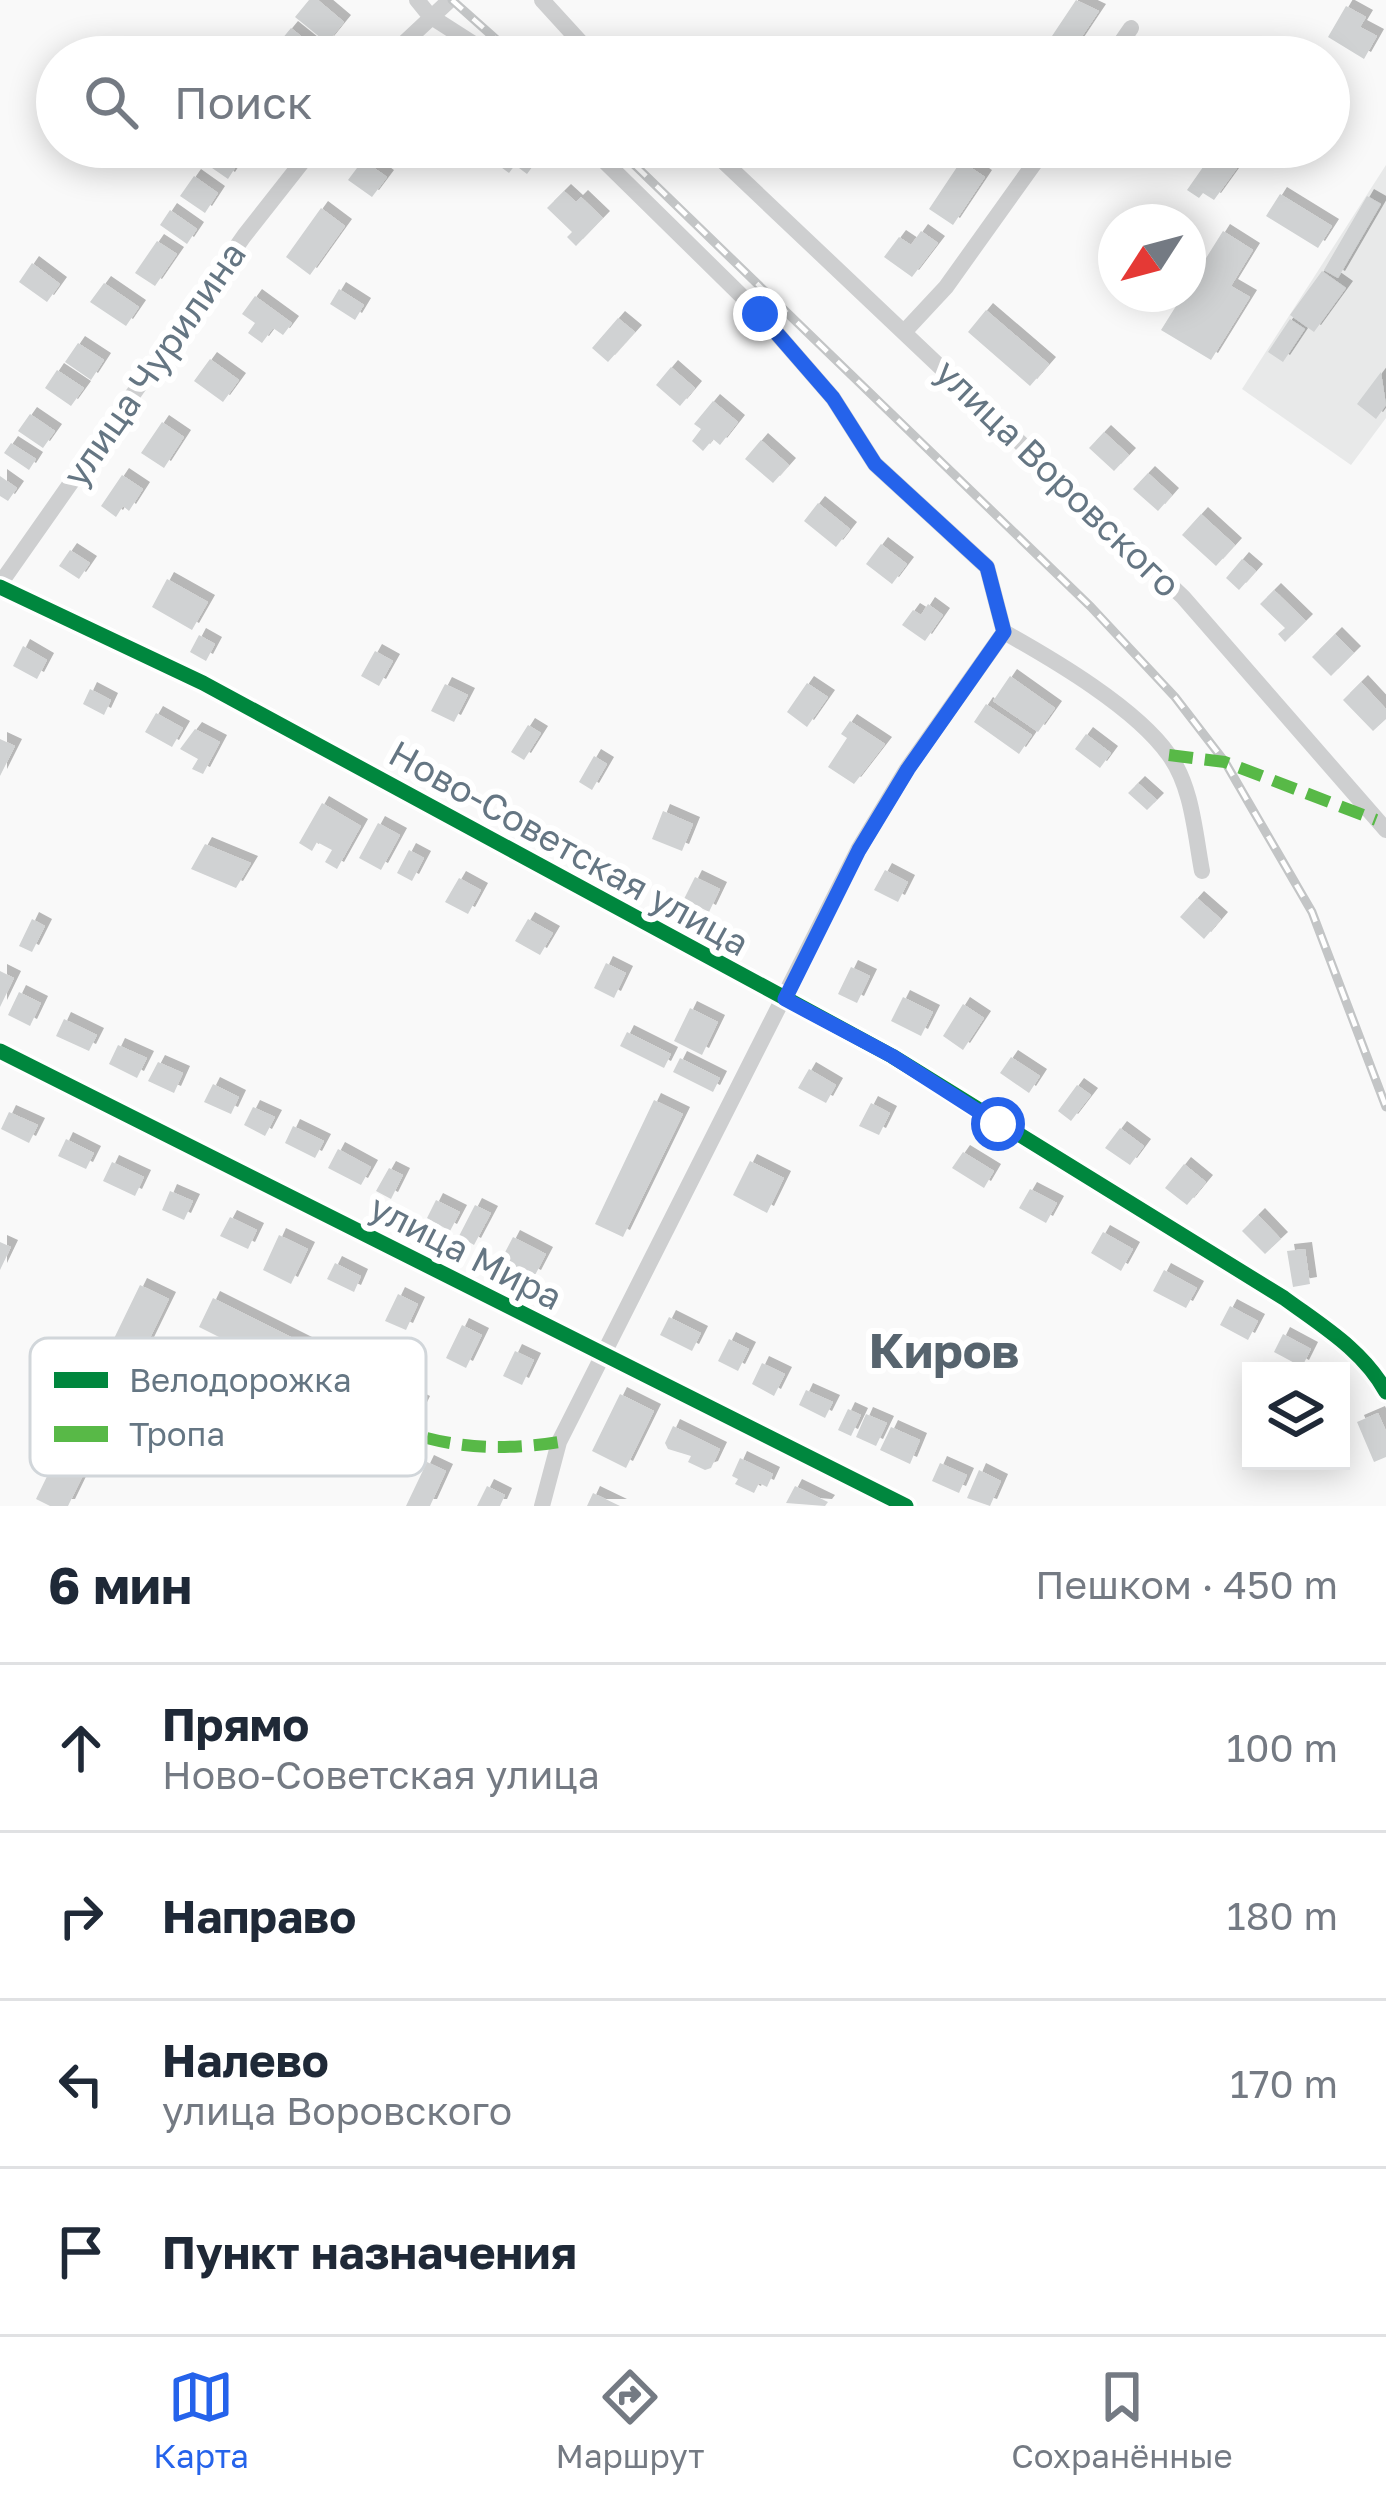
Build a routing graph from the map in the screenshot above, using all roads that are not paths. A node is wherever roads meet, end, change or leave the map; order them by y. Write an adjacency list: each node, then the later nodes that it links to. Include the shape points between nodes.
1 (417, 0): 4 (street)
2 (450, 0): 4 (street)
3 (542, 0): 8 (street)
4 (430, 16): 6 (street); 7 (street)
5 (1131, 28): 9 (street)
6 (410, 36)
7 (461, 36)
8 (575, 36)
9 (1125, 36)
10 (297, 168): 15 (street, улица Чурилина)
11 (611, 168): 16 (street, via 760,314 833,398 875,464 987,567)
12 (730, 168): 14 (street, улица Воровского)
13 (1031, 168): 14 (street)
14 (905, 331): 17 (street, улица Воровского, via 1183,597)
15 (0, 586): 19 (street, Ново-Советская улица, via 203,683)
16 (1004, 632): 18 (street, via 1082,676 1169,755 1191,810); 19 (street, via 871,830)
17 (1386, 830)
18 (1202, 872)
19 (785, 999): 21 (street); 22 (street, Ново-Советская улица, via 892,1056 1284,1298 1357,1354)
20 (0, 1051): 21 (street, улица Мира)
21 (605, 1355): 23 (street, via 559,1442); 24 (street, улица Мира)
22 (1386, 1393)
23 (542, 1506)
24 (906, 1506)

